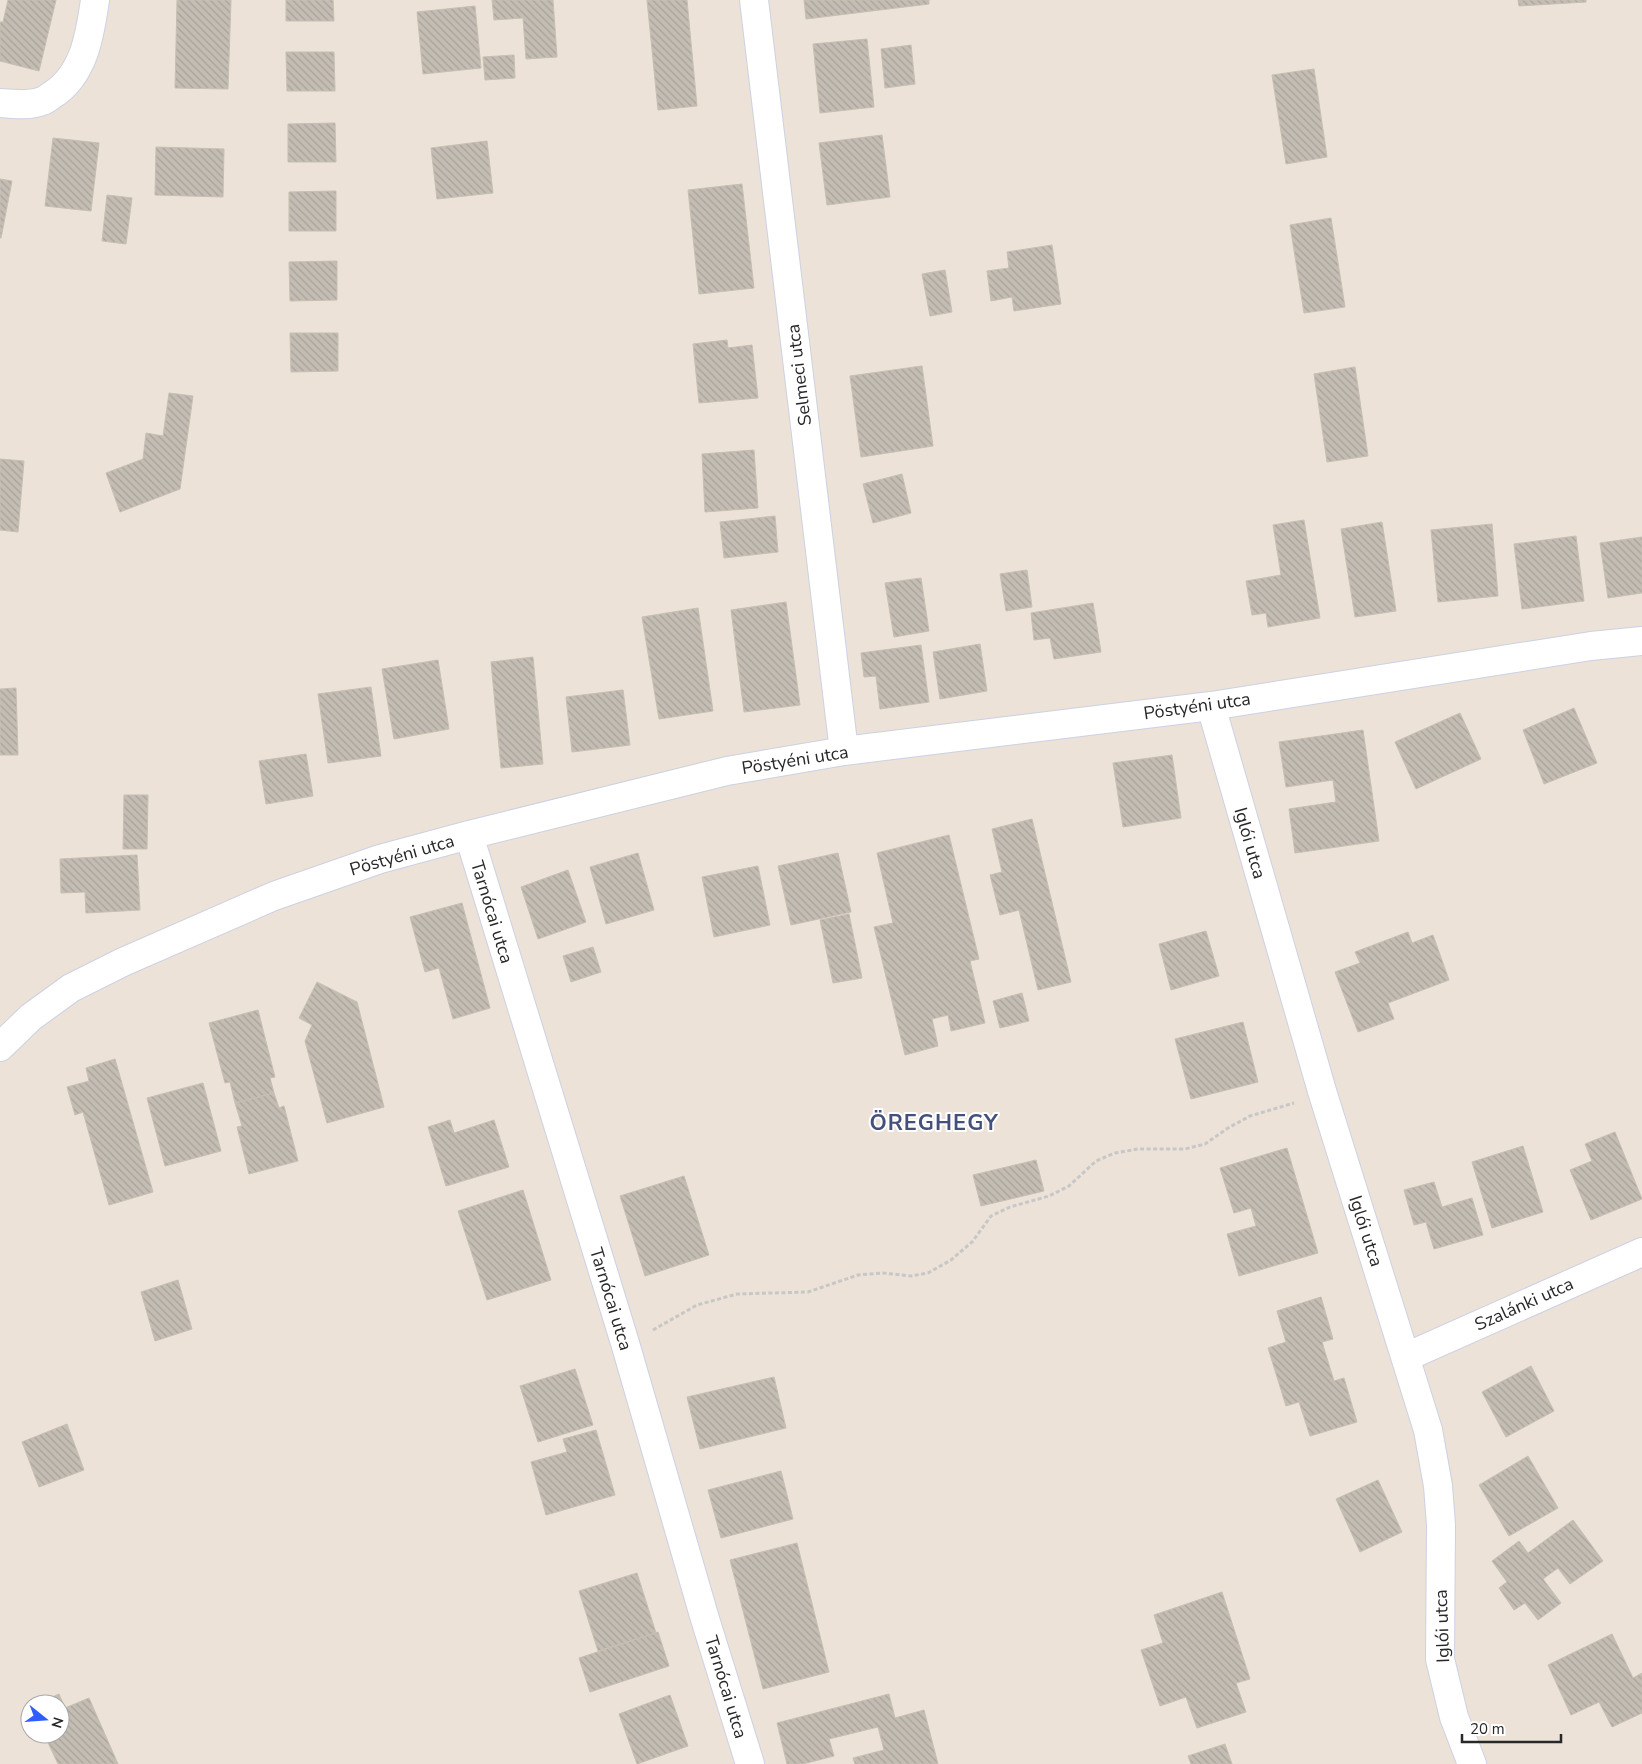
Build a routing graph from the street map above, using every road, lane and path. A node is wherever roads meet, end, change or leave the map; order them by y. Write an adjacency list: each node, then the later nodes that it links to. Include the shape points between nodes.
1 (95, 0): 3 (street, via 90,34 80,63 64,88 42,101 14,105)
2 (754, 0): 6 (street, Selmeci utca)
3 (0, 103)
4 (1642, 642): 5 (street, Pöstyéni utca, via 1591,646)
5 (1211, 706): 6 (street, Pöstyéni utca); 9 (street, Iglói utca)
6 (844, 751): 7 (street, Pöstyéni utca, via 727,771)
7 (469, 835): 8 (street, Pöstyéni utca, via 380,859 274,896 122,962 71,988 31,1017); 11 (street, Tarnócai utca)
8 (0, 1048)
9 (1322, 1090): 11 (path, via 1298,1102 1250,1116 1205,1144 1186,1149 1138,1149 1096,1161 1069,1186 990,1216 972,1242 951,1260 928,1273 911,1276 858,1275 808,1292 737,1294 697,1306); 12 (street, Iglói utca)
10 (1642, 1252): 12 (street, Szalánki utca)
11 (625, 1343): 13 (street, Tarnócai utca)
12 (1406, 1357): 14 (street, Iglói utca, via 1428,1430 1438,1486 1442,1525 1440,1660 1454,1717)
13 (750, 1764)
14 (1472, 1764)

